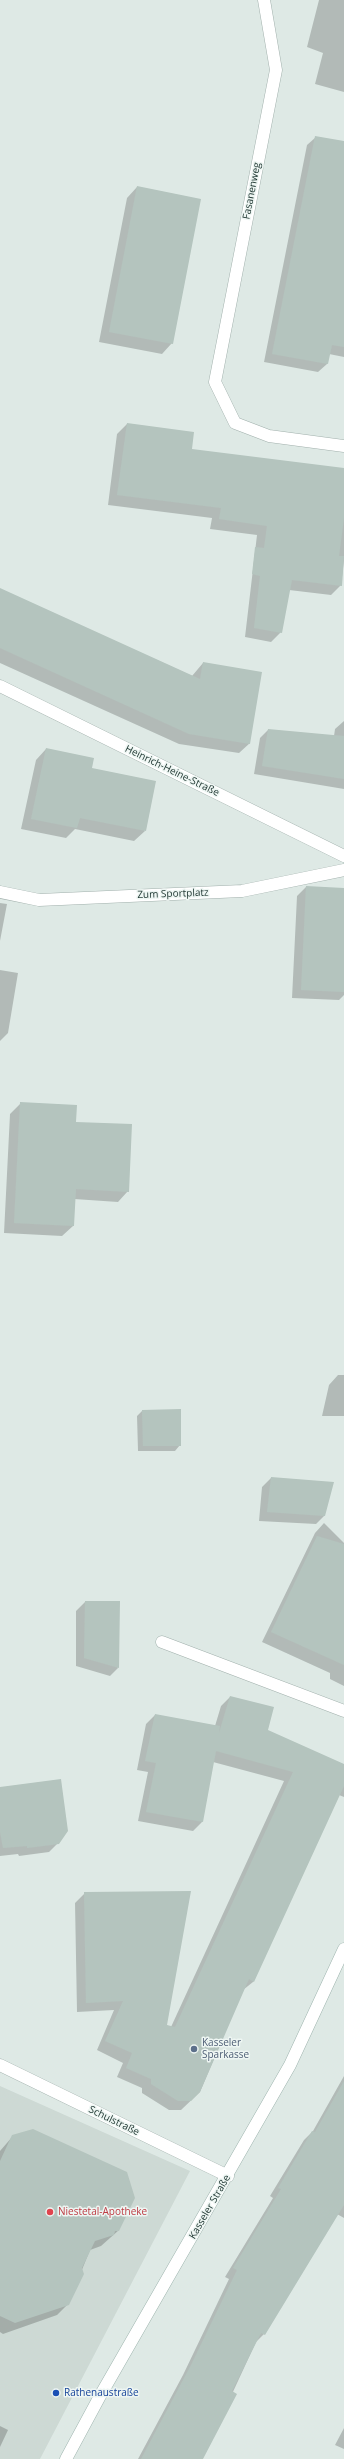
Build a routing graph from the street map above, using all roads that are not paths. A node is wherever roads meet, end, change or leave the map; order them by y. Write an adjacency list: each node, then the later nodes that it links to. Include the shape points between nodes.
1 (264, 0): 2 (street, Fasanenweg, via 276,70 214,382 234,423 269,436)
2 (344, 446)
3 (0, 686): 4 (street, Heinrich-Heine-Straße)
4 (344, 856)
5 (344, 870): 6 (street, Zum Sportplatz, via 242,891 39,900)
6 (0, 892)
7 (162, 1642): 8 (street)
8 (344, 1711)
9 (344, 1949): 11 (street, Kasseler Straße, via 290,2065)
10 (0, 2065): 11 (street, Schulstraße)
11 (228, 2176): 12 (street, Kasseler Straße)
12 (66, 2459)

